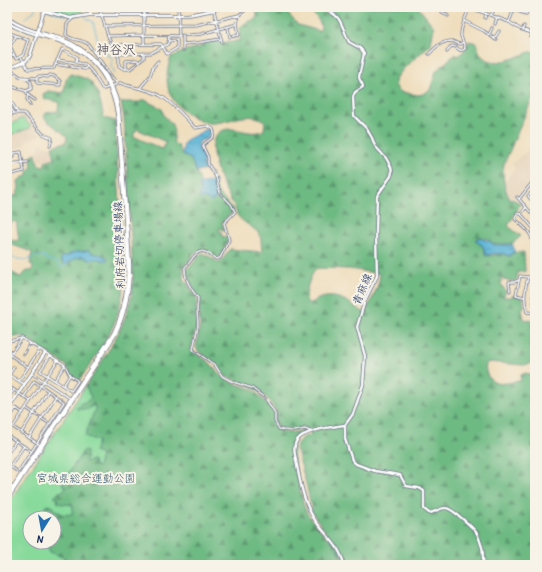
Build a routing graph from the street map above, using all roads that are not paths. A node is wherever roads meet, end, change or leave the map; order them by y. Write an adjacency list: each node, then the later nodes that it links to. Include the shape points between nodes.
1 (107, 7): 16 (street)
2 (117, 7): 23 (street)
3 (144, 7): 24 (street)
4 (178, 7): 25 (street)
5 (225, 7): 17 (street)
6 (248, 7): 26 (street)
7 (325, 7): 166 (street, 青麻線, via 338,18 348,42 360,48 364,54 359,77 363,87 355,92 353,97 354,116 367,129 392,172 392,176 378,196 377,276 365,300 357,327 365,356 363,385 353,414)
8 (443, 7): 28 (street, via 441,11)
9 (469, 7): 19 (street); 34 (street)
10 (485, 7): 19 (street)
11 (502, 7): 12 (street, via 508,10)
12 (510, 7)
13 (515, 7): 18 (street)
14 (529, 7): 18 (street, via 526,14)
15 (44, 8): 31 (street); 50 (street)
16 (99, 8): 22 (street)
17 (213, 9): 25 (street, via 198,14); 33 (street)
18 (514, 10): 36 (street)
19 (482, 12): 21 (street)
20 (493, 12): 27 (street)
21 (486, 13): 27 (street); 32 (street)
22 (102, 15): 23 (street); 31 (street); 39 (street)
23 (117, 15): 24 (street)
24 (144, 15): 25 (street); 40 (street)
25 (178, 15): 41 (street)
26 (239, 15): 33 (street); 37 (street)
27 (491, 15): 29 (street)
28 (448, 16)
29 (497, 17): 36 (street); 38 (street)
30 (7, 18): 50 (street, 利府岩切停車場線)
31 (73, 18): 87 (street, via 67,24 68,38 88,44)
32 (485, 18)
33 (216, 20): 41 (street); 45 (street)
34 (464, 21): 54 (street); 63 (street, via 461,32)
35 (7, 22): 50 (street, 利府岩切停車場線, via 20,29)
36 (509, 22): 46 (street)
37 (238, 24): 43 (street); 43 (street, via 239,35 230,37)
38 (495, 24)
39 (105, 26): 40 (street); 56 (street)
40 (144, 26): 41 (street); 52 (street)
41 (179, 26): 58 (street)
42 (524, 26): 46 (street)
43 (228, 28): 45 (street)
44 (492, 28): 54 (street)
45 (219, 30): 53 (street); 60 (street)
46 (522, 30): 51 (street)
47 (499, 31): 54 (street, via 495,39)
48 (535, 31): 51 (street)
49 (7, 32): 55 (street)
50 (37, 33): 78 (street, via 31,54); 89 (street, 利府岩切停車場線, via 65,40 82,50 102,69)
51 (533, 33): 59 (street)
52 (144, 35): 56 (street); 57 (street); 64 (street)
53 (183, 35): 58 (street); 65 (street)
54 (489, 35)
55 (16, 36): 73 (street, via 10,46); 74 (street, via 28,40)
56 (108, 36): 66 (street)
57 (169, 36): 58 (street); 61 (street)
58 (179, 36)
59 (531, 38)
60 (221, 39): 62 (street); 65 (street)
61 (169, 41): 67 (street); 67 (street, via 177,40 177,48 167,54)
62 (222, 42)
63 (463, 42): 69 (street, via 465,49 462,51 453,46); 72 (street, via 440,43)
64 (144, 44): 66 (street); 67 (street, via 161,44)
65 (183, 44): 68 (street)
66 (113, 45): 71 (street)
67 (163, 47): 70 (street, via 155,52)
68 (182, 50)
69 (447, 52)
70 (144, 53): 71 (street); 80 (street, via 144,58)
71 (116, 54): 84 (street, via 119,66)
72 (429, 54)
73 (14, 55): 74 (street, via 16,59); 75 (street)
74 (21, 57): 78 (street)
75 (7, 58)
76 (57, 60): 79 (street); 79 (street, via 62,49 77,58); 81 (street)
77 (158, 61): 90 (street)
78 (24, 62): 81 (street, via 28,69 54,68); 83 (street)
79 (76, 62): 82 (street)
80 (139, 62): 84 (street); 84 (street, via 126,61)
81 (55, 64): 82 (street, via 85,68)
82 (87, 66): 89 (street, via 102,88)
83 (8, 69): 85 (street)
84 (126, 70)
85 (23, 77): 86 (street); 91 (street, via 31,86 31,89)
86 (37, 78): 86 (street, via 54,76 60,81 60,85 37,83)
87 (117, 84): 89 (street); 90 (street)
88 (7, 85): 91 (street)
89 (111, 86): 157 (street, 利府岩切停車場線, via 118,104 120,122 130,265 129,292 125,312 115,335)
90 (140, 88): 168 (street, via 161,96 188,119 194,128 208,126 213,129 213,137 203,147 220,193 235,211 224,223 230,240 220,258 216,259 200,251 185,267 186,278 198,298 198,325 193,350 215,365 222,376 252,388 266,399 275,413 275,422 279,429 305,428)
91 (26, 91): 92 (street)
92 (28, 95): 94 (street); 95 (street)
93 (8, 100): 98 (street)
94 (35, 100)
95 (30, 105)
96 (7, 107): 97 (street)
97 (14, 113): 98 (street); 99 (street)
98 (18, 113): 101 (street, via 24,113 43,134 52,138)
99 (7, 118)
100 (7, 145): 102 (street)
101 (50, 146)
102 (12, 153): 103 (street); 104 (street); 106 (street, via 21,152)
103 (7, 154)
104 (13, 157)
105 (28, 162): 106 (street)
106 (23, 163): 107 (street); 108 (street, via 24,171)
107 (7, 164)
108 (7, 175)
109 (535, 179): 112 (street, via 518,198)
110 (535, 189): 111 (street, via 528,196)
111 (535, 202)
112 (526, 207): 113 (street); 114 (street)
113 (521, 214): 115 (street, via 534,230); 115 (street, via 517,213 514,219 529,232)
114 (535, 217)
115 (534, 242): 116 (street, via 532,261)
116 (535, 262)
117 (528, 277): 118 (street); 119 (street, via 520,276); 122 (street)
118 (535, 278)
119 (519, 280): 121 (street, via 509,282); 122 (street, via 516,295)
120 (535, 286): 123 (street)
121 (510, 291)
122 (524, 297): 124 (street, via 527,312)
123 (535, 309)
124 (535, 313)
125 (22, 338): 126 (street); 127 (street); 130 (street)
126 (7, 340)
127 (30, 343): 129 (street); 132 (street)
128 (7, 348): 130 (street)
129 (40, 349): 131 (street); 139 (street)
130 (12, 352): 133 (street)
131 (45, 353): 134 (street); 140 (street)
132 (24, 354)
133 (10, 355): 135 (street); 139 (street)
134 (50, 356): 136 (street); 143 (street, via 40,371)
135 (7, 359)
136 (58, 360): 137 (street); 143 (street)
137 (66, 365): 142 (street); 146 (street)
138 (14, 367): 141 (street)
139 (28, 367): 144 (street)
140 (32, 373): 145 (street); 148 (street)
141 (8, 374): 144 (street)
142 (70, 375): 150 (street); 150 (street, via 78,381 71,392)
143 (48, 376): 145 (street); 146 (street)
144 (19, 381): 148 (street)
145 (44, 381): 149 (street); 157 (street)
146 (55, 381): 150 (street)
147 (7, 385): 151 (street)
148 (24, 385): 153 (street)
149 (41, 386): 152 (street); 154 (street, via 34,381); 158 (street)
150 (63, 386)
151 (14, 390): 153 (street); 156 (street)
152 (48, 391): 155 (street); 162 (street)
153 (19, 393): 154 (street); 160 (street)
154 (24, 396): 158 (street)
155 (56, 396): 163 (street); 165 (street, via 64,402)
156 (7, 400)
157 (72, 400): 174 (street, 利府岩切停車場線); 181 (street, 利府岩切停車場線)
158 (31, 401): 159 (street)
159 (26, 408): 161 (street); 162 (street)
160 (7, 411)
161 (23, 412): 164 (street, via 16,408); 167 (street)
162 (34, 413): 163 (street); 169 (street)
163 (41, 418): 165 (street); 171 (street)
164 (7, 423): 167 (street)
165 (50, 424): 173 (street)
166 (345, 425): 168 (street); 185 (street, via 345,439 352,460 376,471 400,475 406,486 422,490 424,509 429,513 443,508 451,510 477,534 483,549)
167 (13, 428): 169 (street)
168 (311, 432): 184 (street, via 297,439 294,446 305,498 313,518 337,547)
169 (21, 433): 171 (street)
170 (7, 436): 172 (street)
171 (29, 438): 173 (street)
172 (16, 441): 175 (street); 177 (street)
173 (37, 443): 174 (street); 176 (street)
174 (40, 445): 181 (street, 利府岩切停車場線)
175 (24, 446): 176 (street); 178 (street)
176 (31, 451): 178 (street, via 18,472)
177 (7, 454)
178 (10, 466): 179 (street)
179 (7, 470)
180 (7, 483): 181 (street)
181 (14, 488): 182 (street, 利府岩切停車場線); 183 (street, 利府岩切停車場線)
182 (7, 496)
183 (7, 500)
184 (344, 565)
185 (485, 565)

